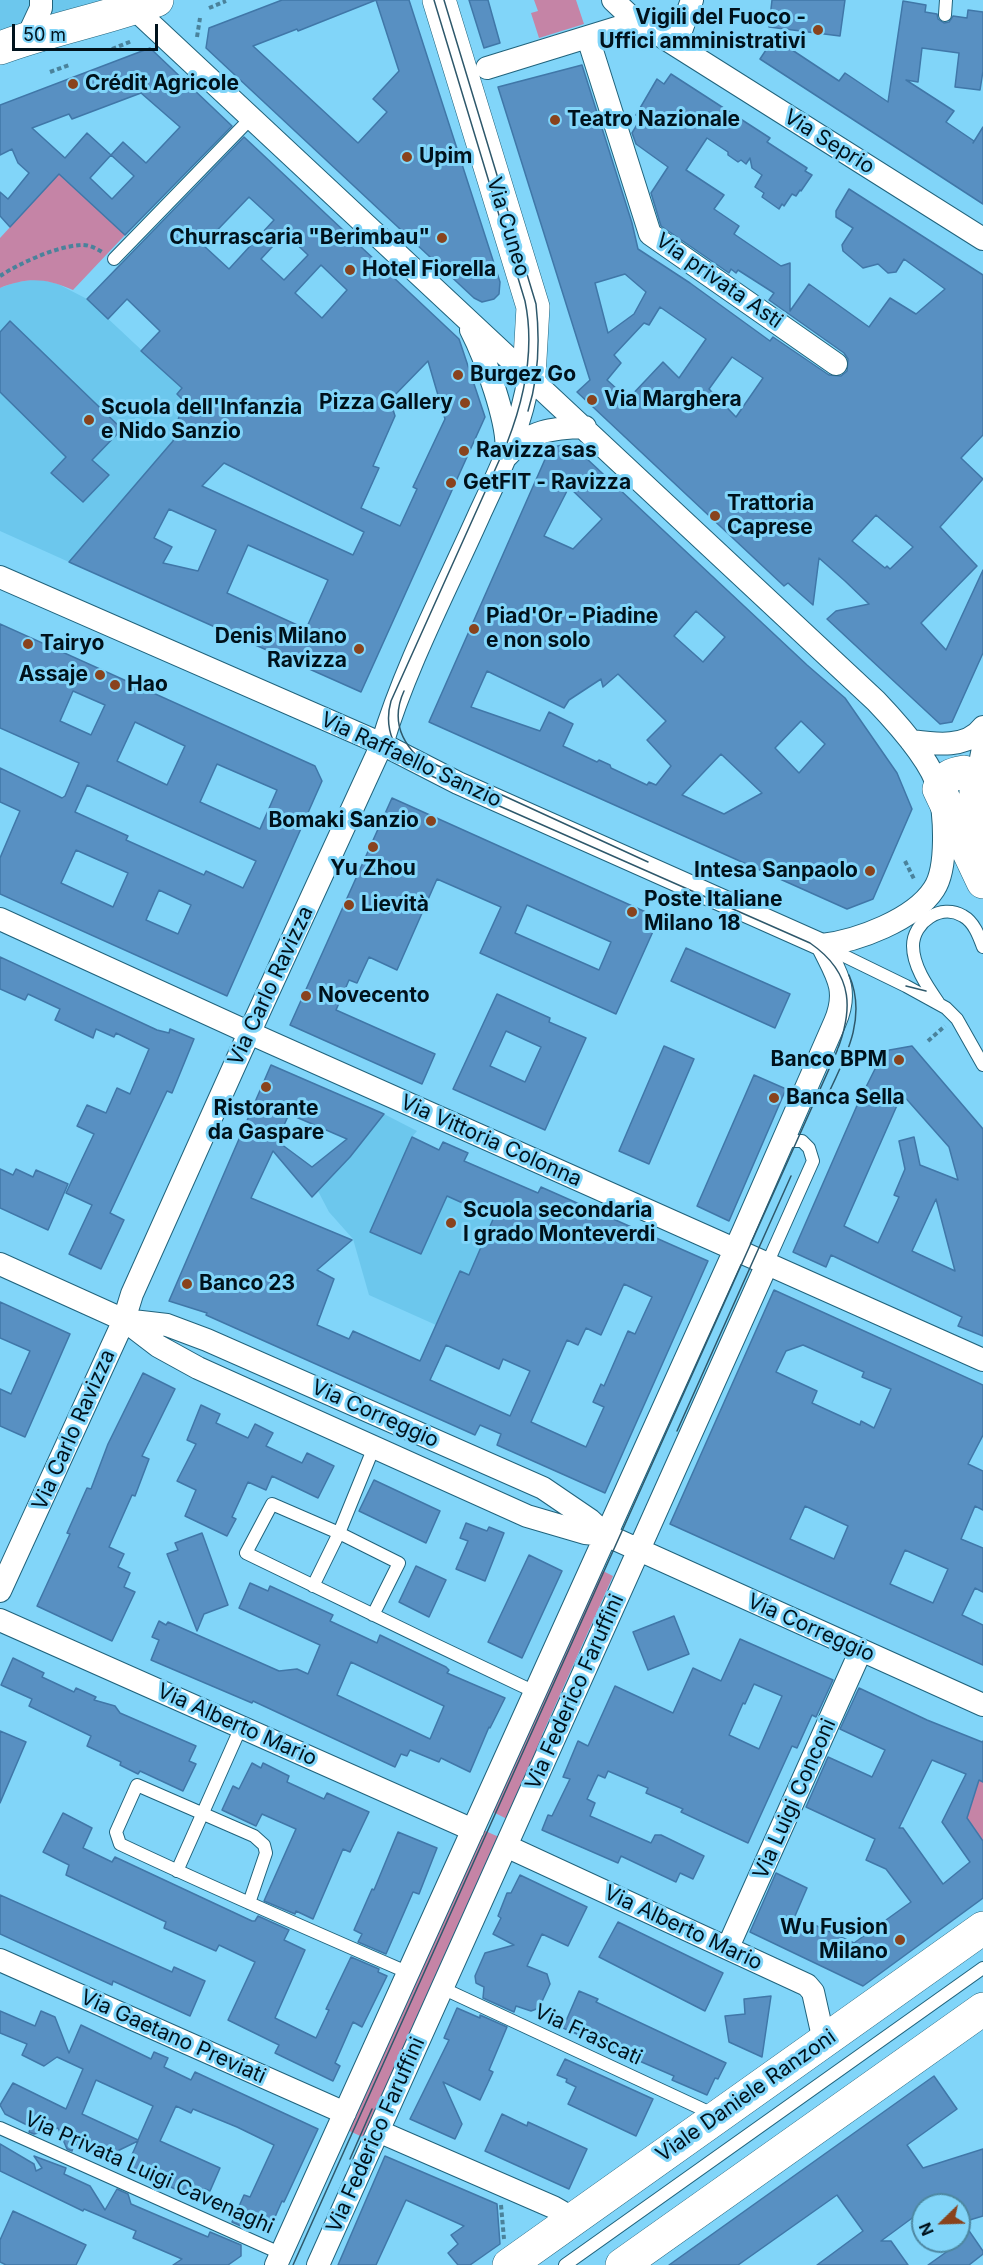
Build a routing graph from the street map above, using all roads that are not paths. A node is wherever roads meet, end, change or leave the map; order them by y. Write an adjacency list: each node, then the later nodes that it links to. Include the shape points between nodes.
1 (41, 0): 12 (street, via 42,8)
2 (78, 0): 12 (main road)
3 (439, 0): 14 (main road, Via Cuneo)
4 (461, 0): 14 (main road, via 477,56)
5 (613, 0): 10 (street, Via Seprio)
6 (691, 0): 13 (street)
7 (946, 0): 9 (lane)
8 (139, 3): 12 (main road); 15 (street)
9 (945, 15)
10 (631, 17): 11 (street, via 623,26); 13 (street, Via Seprio)
11 (588, 38): 14 (street); 19 (street, Via privata Asti, via 650,234)
12 (13, 43)
13 (676, 45): 16 (street, Via Seprio)
14 (473, 80): 20 (main road, Via Cuneo, via 534,307)
15 (251, 118): 17 (lane); 18 (street)
16 (983, 239)
17 (114, 259)
18 (466, 319): 20 (street); 22 (street, via 479,344 499,407 507,443)
19 (836, 364)
20 (530, 376): 21 (street); 22 (street, Via Carlo Ravizza, via 523,412)
21 (585, 427): 22 (street, via 544,430 521,443); 25 (street, via 876,701)
22 (505, 460): 26 (street, Via Carlo Ravizza, via 398,697)
23 (0, 577): 26 (street, Via Raffaello Sanzio)
24 (983, 728): 25 (street, via 955,743)
25 (911, 741): 29 (street)
26 (382, 744): 33 (street, Via Raffaello Sanzio, via 458,783); 36 (street, Via Carlo Ravizza)
27 (983, 748): 28 (street)
28 (976, 784): 29 (main road, via 964,772 953,773); 30 (main road, via 976,840)
29 (939, 789): 31 (main road); 33 (street, via 943,858 934,888 918,907 885,925)
30 (983, 877)
31 (983, 882)
32 (0, 919): 36 (street, Via Vittoria Colonna)
33 (822, 945): 35 (lane); 38 (street, Via Federico Faruffini, via 838,979 840,1011)
34 (983, 947): 35 (lane, via 970,921 954,912 931,916 917,929 915,960)
35 (941, 1005): 37 (lane, via 957,1019)
36 (249, 1033): 39 (street, Via Vittoria Colonna); 42 (street, Via Carlo Ravizza)
37 (983, 1065)
38 (781, 1147): 39 (street, Via Federico Faruffini); 41 (lane, Via Federico Faruffini, via 802,1141 813,1161)
39 (735, 1250): 41 (street, Via Vittoria Colonna); 50 (street, Via Federico Faruffini)
40 (0, 1264): 42 (street, Via Correggio)
41 (767, 1264): 44 (street, Via Vittoria Colonna); 51 (street, Via Federico Faruffini)
42 (124, 1320): 43 (street, Via Correggio, via 167,1325); 45 (street, Via Correggio, via 158,1346); 53 (street, Via Carlo Ravizza)
43 (207, 1340): 45 (street, via 194,1354); 47 (street, Via Correggio)
44 (983, 1360)
45 (198, 1368): 46 (street, Via Correggio)
46 (374, 1447): 48 (street, Via Correggio); 49 (lane)
47 (543, 1488): 48 (street, via 543,1506); 50 (street, Via Correggio, via 591,1520)
48 (527, 1516): 50 (street, Via Correggio)
49 (339, 1533): 52 (lane); 52 (lane, via 272,1504 246,1553); 54 (lane, via 399,1563)
50 (606, 1535): 51 (street, Via Correggio); 57 (street, Via Federico Faruffini)
51 (639, 1550): 56 (street, Via Correggio); 62 (street, Via Federico Faruffini)
52 (313, 1586): 54 (lane)
53 (0, 1591)
54 (373, 1615): 57 (lane)
55 (0, 1620): 59 (street, Via Alberto Mario)
56 (861, 1650): 58 (street, Via Correggio); 66 (street, Via Luigi Conconi)
57 (535, 1692): 61 (street, Via Federico Faruffini)
58 (983, 1705)
59 (241, 1726): 60 (lane); 61 (street, Via Alberto Mario)
60 (202, 1814): 63 (lane); 63 (lane, via 137,1785 116,1832 120,1844); 64 (lane, via 254,1836 264,1845 266,1853)
61 (473, 1830): 69 (street, Via Federico Faruffini)
62 (506, 1846): 66 (street, Via Alberto Mario); 70 (street, Via Federico Faruffini)
63 (177, 1871): 64 (lane)
64 (249, 1903): 69 (lane)
65 (983, 1928): 72 (main road, Viale Daniele Ranzoni)
66 (728, 1947): 72 (street, Via Alberto Mario, via 807,1985 813,1992)
67 (0, 1960): 73 (street, Via Gaetano Previati)
68 (983, 1968): 81 (lane, Viale Daniele Ranzoni)
69 (409, 1973): 73 (street, Via Federico Faruffini)
70 (442, 1988): 74 (lane, Via Frascati); 76 (street, Via Federico Faruffini)
71 (983, 2009): 82 (main road)
72 (824, 2041): 74 (main road, Viale Daniele Ranzoni)
73 (345, 2113): 79 (street, Via Federico Faruffini)
74 (718, 2116): 77 (main road, Viale Daniele Ranzoni)
75 (0, 2128): 79 (lane, Via Privata Luigi Cavenaghi)
76 (378, 2132): 77 (street); 80 (street, Via Federico Faruffini)
77 (574, 2219): 78 (main road, Viale Daniele Ranzoni)
78 (507, 2254)
79 (279, 2260)
80 (318, 2265)
81 (565, 2265)
82 (622, 2265)

